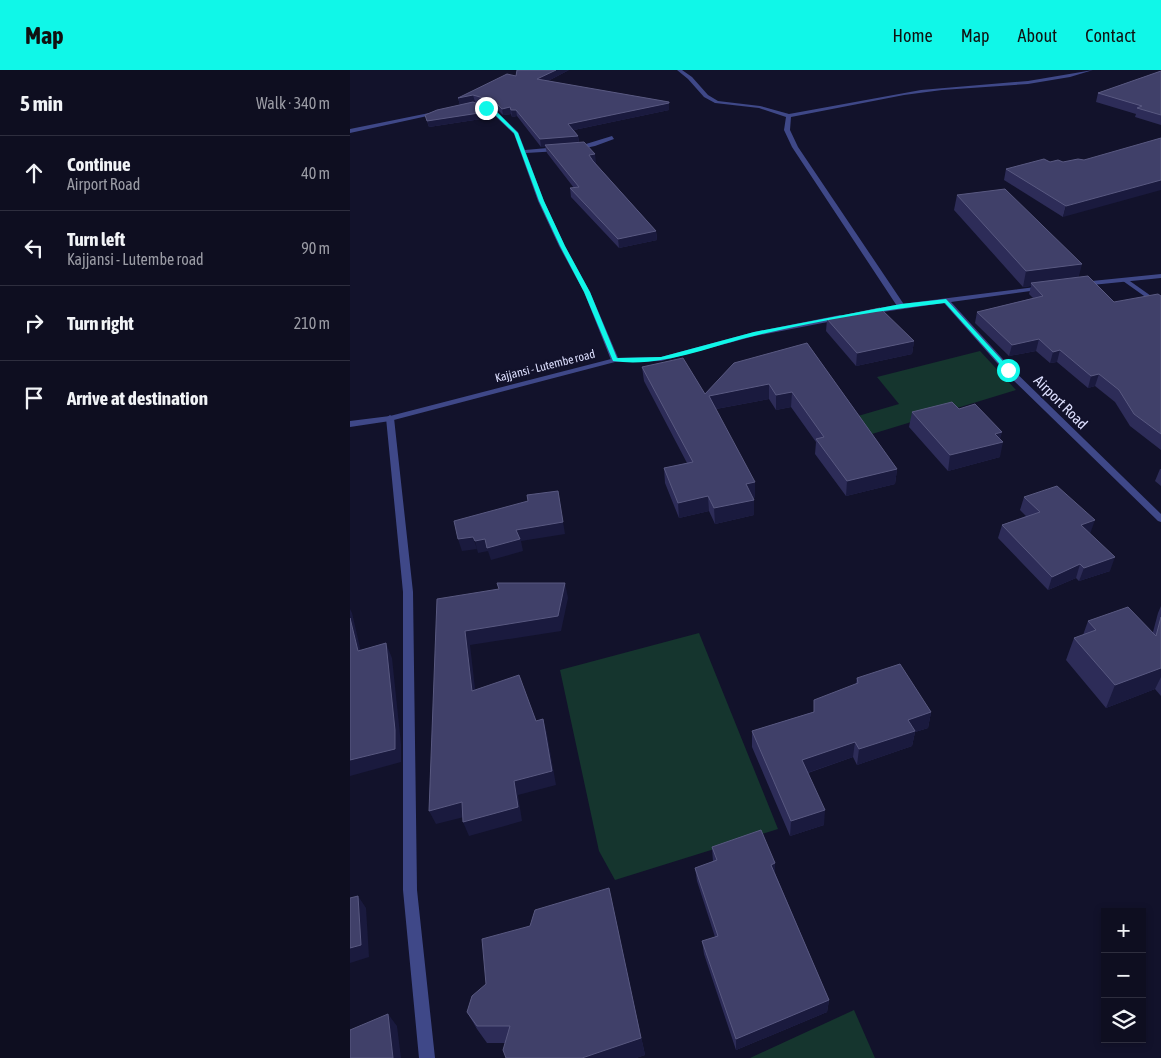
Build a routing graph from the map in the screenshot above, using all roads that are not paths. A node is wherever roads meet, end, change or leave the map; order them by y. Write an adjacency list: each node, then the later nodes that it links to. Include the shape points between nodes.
1 (679, 70): 5 (street, via 717,102 760,107)
2 (1091, 70): 5 (street, via 1070,77 920,91)
3 (474, 105): 8 (street, via 503,119 516,133)
4 (444, 111): 6 (street)
5 (789, 116): 14 (street, via 787,130 795,147)
6 (350, 131)
7 (612, 138): 8 (street, via 584,147)
8 (523, 152): 18 (street)
9 (1161, 276): 10 (street)
10 (1125, 280): 11 (street); 15 (street)
11 (1076, 284)
12 (1047, 288): 13 (street)
13 (946, 301): 14 (street); 21 (street, Airport Road, via 1008,370)
14 (901, 306): 16 (street)
15 (1161, 306)
16 (864, 313)
17 (845, 316): 18 (street, Kajjansi - Lutembe road, via 754,334 661,359)
18 (615, 360): 19 (street, Kajjansi - Lutembe road)
19 (390, 418): 20 (street, Kajjansi - Lutembe road); 22 (street, via 408,592 410,890)
20 (350, 424)
21 (1161, 519)
22 (427, 1058)

